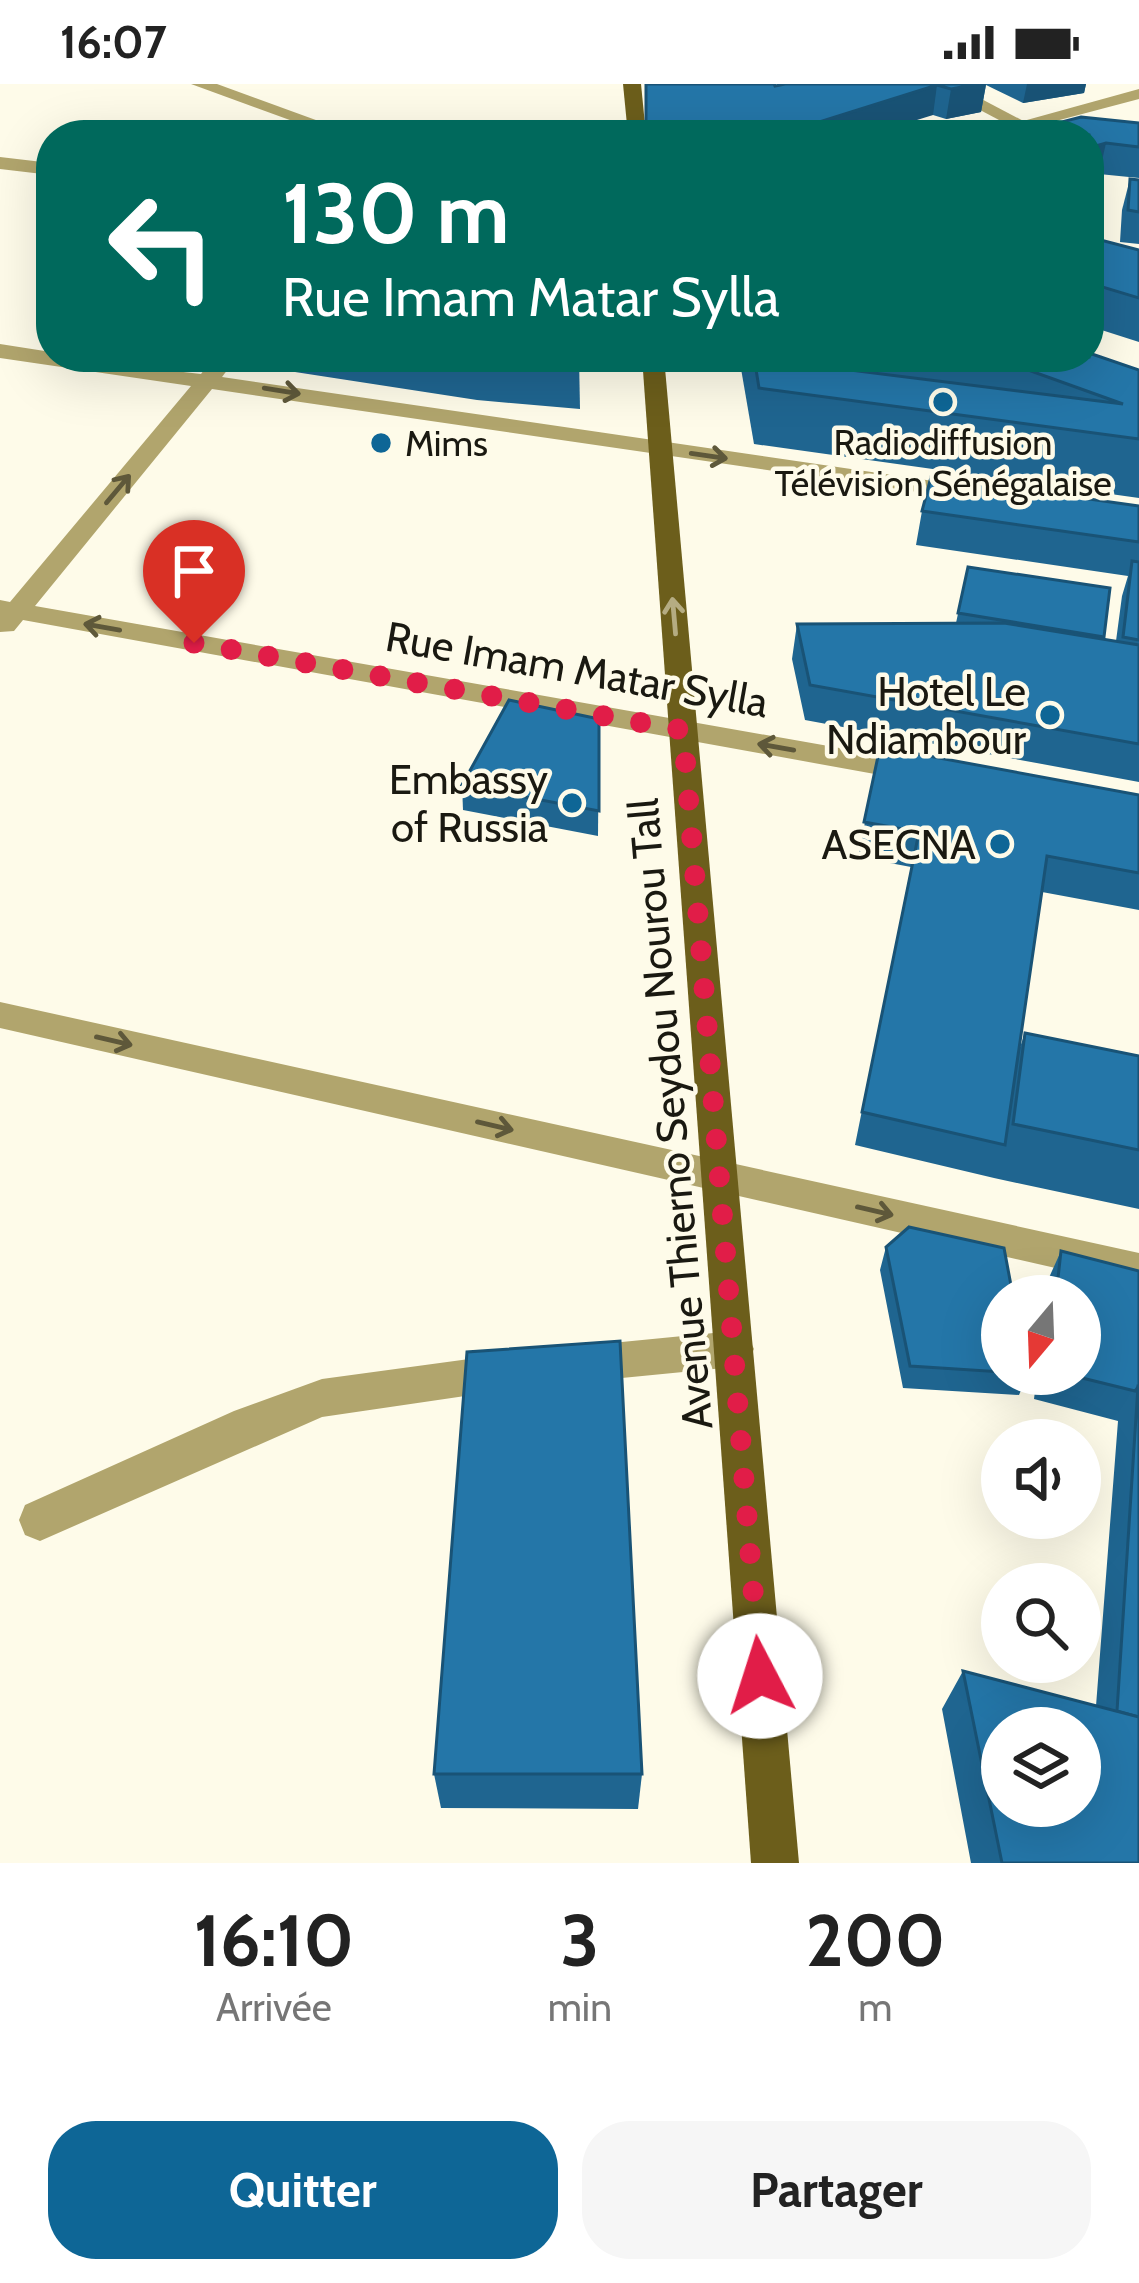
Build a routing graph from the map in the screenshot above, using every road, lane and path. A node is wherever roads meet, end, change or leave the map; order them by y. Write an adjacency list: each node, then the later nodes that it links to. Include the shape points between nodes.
1 (200, 84): 5 (street)
2 (632, 84): 6 (main road)
3 (940, 84): 7 (street)
4 (1139, 94): 8 (street)
5 (304, 120)
6 (636, 120)
7 (1012, 120)
8 (1041, 120)
9 (0, 164): 10 (street)
10 (36, 168)
11 (0, 351): 12 (street)
12 (36, 356)
13 (151, 372): 16 (street)
14 (214, 372): 16 (street)
15 (653, 372): 17 (main road, Avenue Thierno Seydou Nourou Tall)
16 (208, 380): 17 (street, one-way to 17); 19 (street, one-way to 16)
17 (660, 449): 18 (street, one-way to 18); 20 (main road, Avenue Thierno Seydou Nourou Tall, one-way to 17)
18 (1002, 498)
19 (6, 617): 20 (street, Rue Imam Matar Sylla, one-way to 19)
20 (683, 730): 21 (street, Rue Imam Matar Sylla, one-way to 20); 23 (main road, Avenue Thierno Seydou Nourou Tall)
21 (957, 779)
22 (0, 1015): 23 (street, one-way to 23)
23 (720, 1176): 24 (street, one-way to 24); 25 (main road, Avenue Thierno Seydou Nourou Tall)
24 (1139, 1270)
25 (734, 1348): 26 (street, via 322,1398); 27 (main road, Avenue Thierno Seydou Nourou Tall)
26 (40, 1520)
27 (775, 1863)

